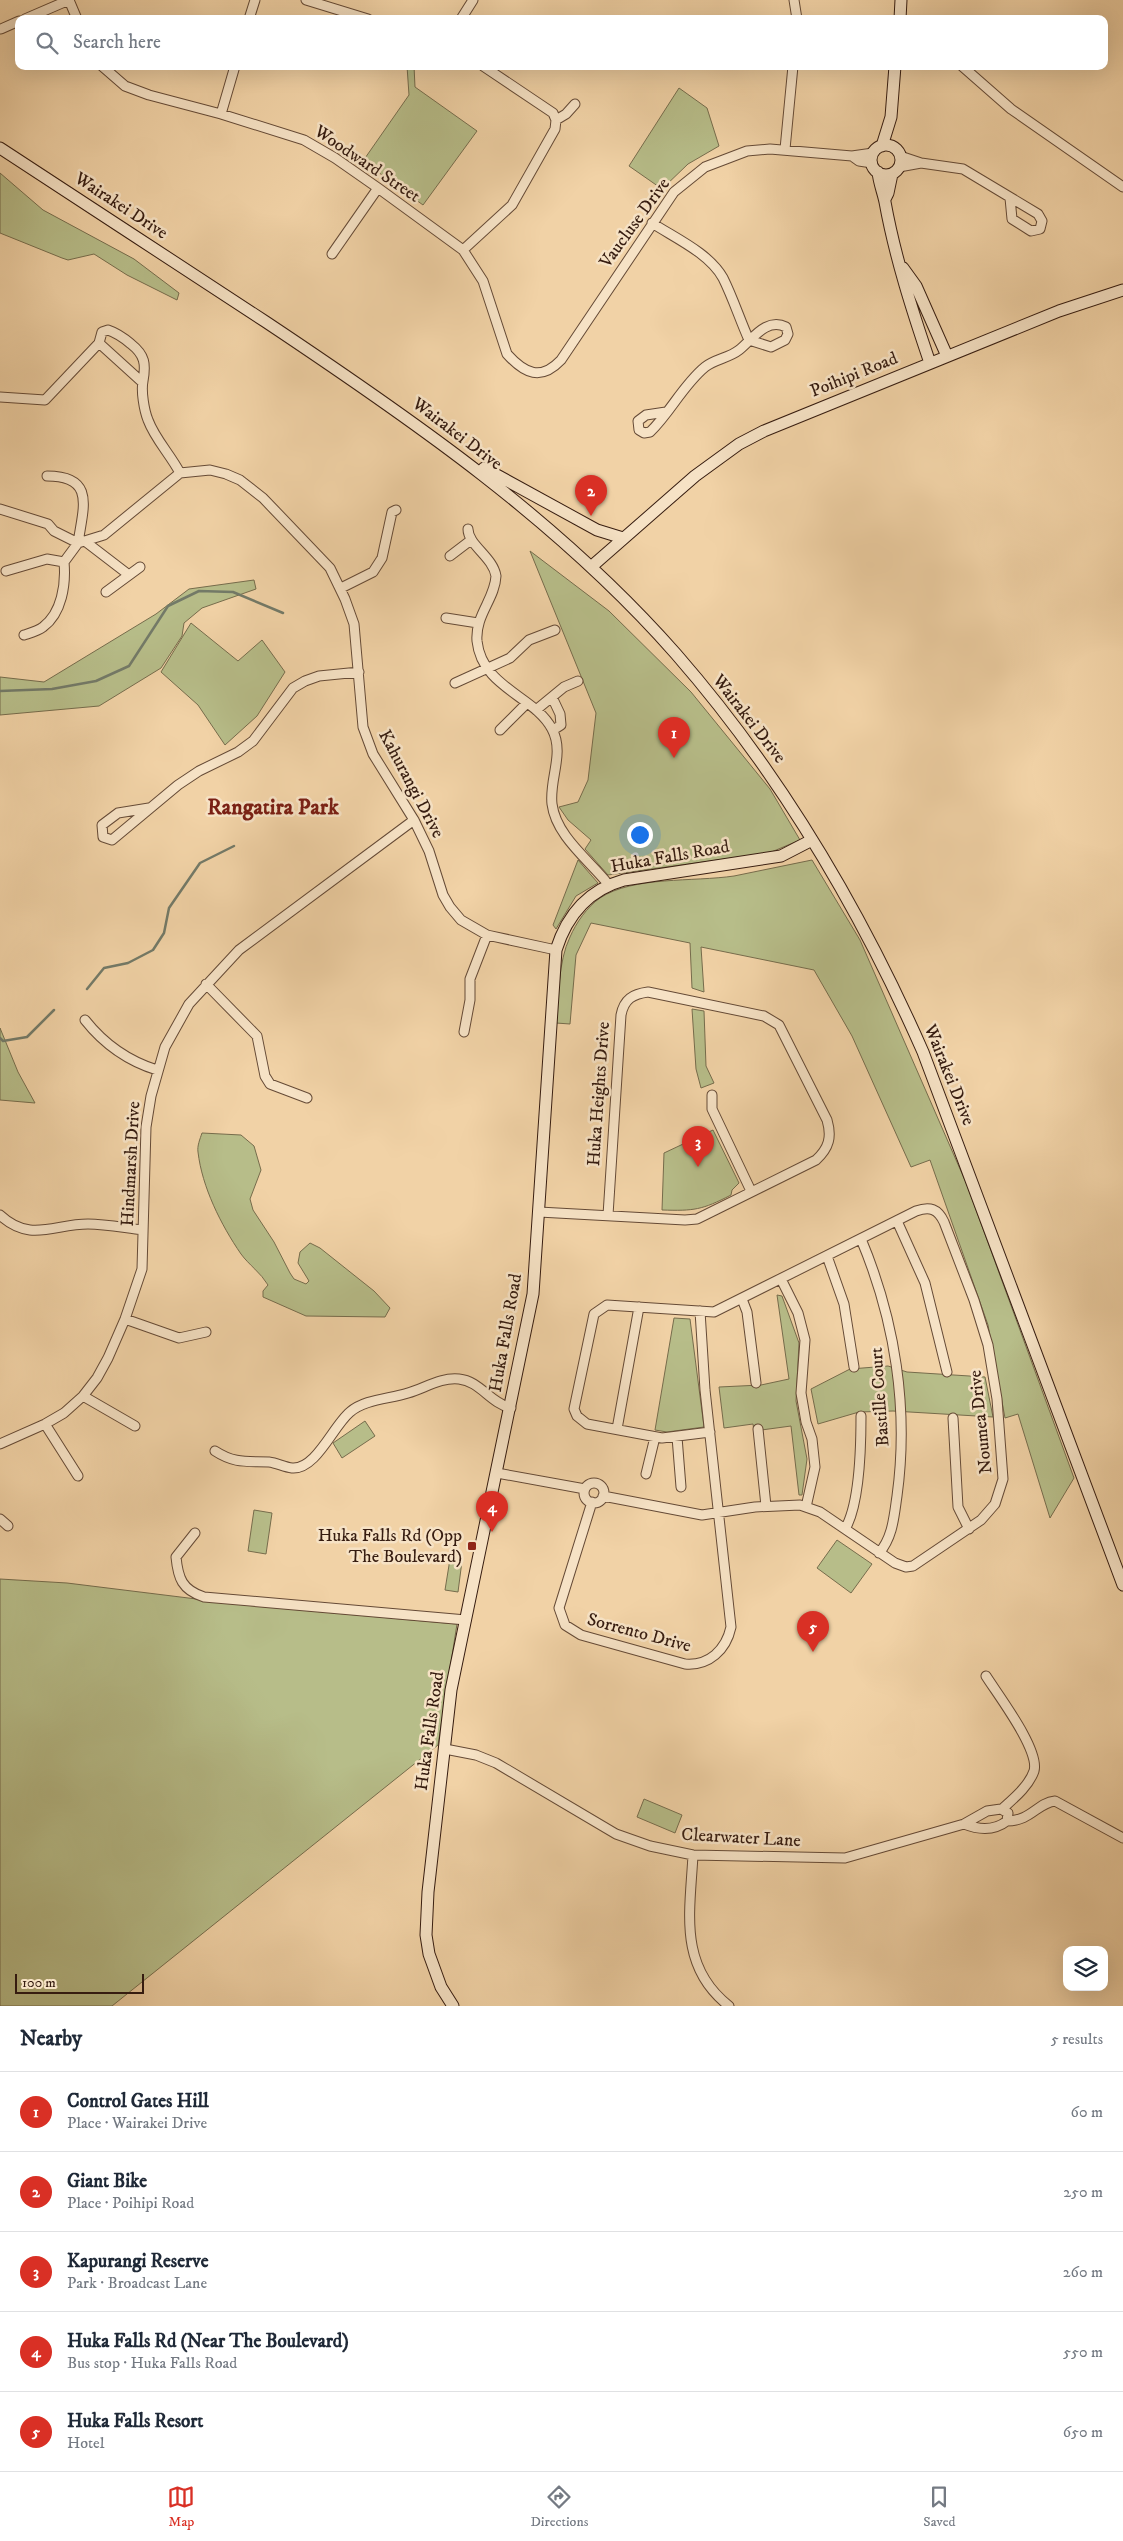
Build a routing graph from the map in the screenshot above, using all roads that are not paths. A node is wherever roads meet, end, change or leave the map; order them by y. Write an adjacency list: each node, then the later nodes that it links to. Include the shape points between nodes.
1 (69, 0): 7 (street); 8 (street)
2 (255, 0): 9 (street)
3 (306, 0): 10 (street)
4 (474, 0): 11 (street)
5 (794, 0): 12 (street)
6 (901, 0): 13 (main road)
7 (34, 15)
8 (75, 15)
9 (250, 15)
10 (355, 15)
11 (464, 15)
12 (796, 15)
13 (900, 15)
14 (15, 23): 15 (street)
15 (1, 29)
16 (107, 70): 23 (street, Woodward Street, via 125,86 148,95)
17 (234, 70): 23 (street)
18 (489, 70): 25 (street, via 543,105)
19 (793, 70): 27 (street)
20 (895, 70): 24 (main road)
21 (967, 70): 30 (street, via 1011,109)
22 (575, 104): 25 (street)
23 (221, 114): 31 (street, Woodward Street, via 304,140)
24 (890, 117): 28 (main road); 29 (main road)
25 (556, 120): 35 (street, via 556,129 512,204)
26 (0, 148): 46 (main road, Wairakei Drive, via 350,378)
27 (785, 149): 28 (street, Vaucluse Drive, via 852,156 859,161); 34 (street, Vaucluse Drive, via 746,151 705,167 674,192)
28 (876, 159): 29 (main road); 29 (main road); 33 (main road)
29 (897, 161): 32 (street, via 963,169); 33 (main road)
30 (1123, 187)
31 (378, 188): 35 (street, Woodward Street); 36 (street)
32 (1010, 198)
33 (884, 199): 37 (main road, via 888,226)
34 (652, 223): 42 (street, Vaucluse Drive, via 561,360); 45 (street, via 714,267 749,340 736,352 704,368)
35 (463, 250): 42 (street, Woodward Street, via 483,281 508,354 525,369)
36 (332, 254)
37 (900, 264): 40 (main road, via 916,286); 41 (main road, via 904,287)
38 (1123, 290): 40 (main road, Poihipi Road, via 1059,311)
39 (99, 343): 43 (street); 43 (street, via 102,332 108,330 121,335 138,349 145,365); 44 (street, via 45,400)
40 (947, 356): 41 (main road, Poihipi Road)
41 (930, 363): 52 (main road, Poihipi Road, via 787,420 739,444 695,476)
42 (543, 373)
43 (142, 382): 47 (street, via 147,417 154,434)
44 (0, 397)
45 (666, 412)
46 (459, 454): 52 (main road, via 597,530); 58 (main road, Wairakei Drive)
47 (180, 473): 54 (street, via 104,535); 61 (street, Kahurangi Drive, via 210,470 240,480 270,504 314,548 330,568)
48 (47, 476): 54 (street, via 66,476 77,483 82,492)
49 (0, 509): 54 (street, via 48,524 54,531)
50 (396, 510): 61 (street, via 392,512 382,558 373,572)
51 (468, 529): 53 (street)
52 (623, 538): 58 (main road, Poihipi Road)
53 (471, 540): 55 (street); 64 (street, via 495,569 496,576)
54 (82, 542): 56 (street); 60 (street)
55 (450, 556)
56 (64, 562): 59 (street, via 47,559); 66 (street, via 58,607 42,627)
57 (140, 567): 60 (street)
58 (591, 567): 78 (main road, Wairakei Drive, via 676,654 725,714)
59 (6, 571)
60 (128, 576): 62 (street)
61 (340, 588): 68 (street, Kahurangi Drive, via 354,624)
62 (106, 592)
63 (446, 618): 64 (street)
64 (478, 623): 67 (street, via 477,642)
65 (555, 630): 67 (street, via 529,640 510,658)
66 (24, 635)
67 (488, 669): 70 (street); 72 (street)
68 (359, 672): 76 (street, via 305,680 284,698 253,741 199,771); 77 (street, Kahurangi Drive, via 363,727 373,754)
69 (578, 681): 71 (street)
70 (455, 684)
71 (552, 697): 73 (street); 75 (street, via 561,725)
72 (526, 704): 73 (street); 74 (street)
73 (536, 710): 75 (street)
74 (500, 730)
75 (552, 730): 79 (street, via 558,758 552,790 555,815 564,833)
76 (149, 808): 76 (street, via 112,840 104,836 102,825 115,814)
77 (414, 820): 80 (street, Kahurangi Drive, via 450,907 461,920); 82 (street, Hindmarsh Drive, via 239,950)
78 (812, 840): 79 (main road, Huka Falls Road, via 781,856); 134 (main road, Wairakei Drive, via 874,951 923,1052)
79 (608, 884): 81 (main road, Huka Falls Road, via 579,906 562,932)
80 (487, 935): 81 (street, Kahurangi Drive); 84 (street, via 470,979)
81 (556, 950): 89 (main road, Huka Falls Road)
82 (206, 984): 85 (street, Hindmarsh Drive, via 179,1020); 87 (street, via 257,1036 265,1076 270,1084)
83 (85, 1020): 85 (street, via 98,1037 122,1054)
84 (464, 1032)
85 (157, 1070): 93 (street, Hindmarsh Drive, via 146,1127)
86 (712, 1095): 88 (street, via 712,1108)
87 (307, 1098)
88 (751, 1191): 91 (street, Huka Heights Drive, via 697,1219); 91 (street, Huka Heights Drive, via 816,1160 829,1144 827,1120 784,1032 764,1016 648,992 636,993 622,1006 620,1015)
89 (539, 1212): 91 (street, Huka Heights Drive); 106 (main road, Huka Falls Road, via 531,1311)
90 (0, 1215): 93 (street, via 11,1225 32,1231 88,1224)
91 (608, 1215)
92 (898, 1221): 94 (street, Noumea Drive); 103 (street, via 925,1284); 131 (street, Noumea Drive, via 928,1208 942,1216 988,1345 996,1393 1003,1479 995,1504)
93 (143, 1230): 100 (street, Hindmarsh Drive, via 142,1269)
94 (861, 1240): 95 (street, Noumea Drive); 133 (street, Bastille Court, via 894,1345 900,1406 901,1447 896,1498 890,1534)
95 (828, 1256): 96 (street, Noumea Drive); 102 (street, via 844,1304)
96 (781, 1280): 97 (street, Noumea Drive); 126 (street, via 798,1313 806,1340 801,1393 815,1467)
97 (742, 1299): 99 (street, Noumea Drive, via 714,1312); 104 (street, via 747,1312)
98 (639, 1307): 99 (street, Noumea Drive); 111 (street); 111 (street, Noumea Drive, via 607,1304 594,1314 574,1409 587,1424)
99 (700, 1312): 113 (street)
100 (125, 1320): 101 (street, via 179,1338); 105 (street, Hindmarsh Drive, via 97,1378)
101 (206, 1332)
102 (854, 1367)
103 (947, 1372)
104 (756, 1383)
105 (83, 1396): 109 (street, Hindmarsh Drive); 110 (street)
106 (511, 1408): 117 (street, via 492,1400 471,1381 446,1379 351,1411 314,1459 304,1465 293,1468 270,1462 242,1463); 118 (main road, Huka Falls Road)
107 (861, 1416): 130 (street, via 853,1512)
108 (953, 1418): 131 (street, via 958,1507)
109 (46, 1424): 116 (street, Hindmarsh Drive); 120 (street)
110 (135, 1426)
111 (617, 1429): 114 (street)
112 (758, 1429): 125 (street)
113 (710, 1432): 115 (street); 127 (street)
114 (655, 1437): 115 (street); 119 (street)
115 (677, 1437): 121 (street)
116 (0, 1444)
117 (214, 1451)
118 (497, 1473): 122 (street); 135 (main road, Huka Falls Road)
119 (646, 1474)
120 (78, 1476)
121 (681, 1487)
122 (585, 1489): 123 (street, via 596,1483 602,1487); 124 (street, via 586,1498)
123 (603, 1496): 124 (street); 127 (street, Noumea Drive, via 702,1515)
124 (592, 1502): 127 (street, Sorrento Drive, via 559,1608 566,1625 581,1635 685,1664 701,1663 715,1656 726,1644 731,1627)
125 (766, 1506): 126 (street, Noumea Drive, via 792,1504); 127 (street, Noumea Drive)
126 (806, 1507): 130 (street, Noumea Drive, via 820,1512)
127 (719, 1513)
128 (0, 1519): 129 (street)
129 (8, 1526)
130 (845, 1529): 133 (street, Noumea Drive)
131 (969, 1529): 133 (street, Noumea Drive, via 913,1566 900,1566)
132 (195, 1533): 135 (street, via 176,1557 181,1583 193,1594)
133 (879, 1553)
134 (1123, 1585)
135 (466, 1620): 137 (main road, Huka Falls Road, via 451,1690)
136 (986, 1676): 138 (street, via 1025,1736 1035,1762 1031,1777)
137 (445, 1749): 142 (street, Clearwater Lane, via 496,1763 616,1834 650,1846); 143 (main road, Huka Falls Road, via 426,1935 433,1968)
138 (1002, 1809): 139 (street, via 1008,1814); 140 (street, Clearwater Lane, via 987,1812)
139 (1007, 1821): 140 (street, Clearwater Lane, via 986,1830); 141 (street, Clearwater Lane, via 1027,1817 1055,1801)
140 (964, 1824): 142 (street, Clearwater Lane, via 845,1858)
141 (1123, 1838)
142 (693, 1855): 144 (street, via 689,1928 692,1954 704,1981)
143 (453, 2006)
144 (729, 2006)

